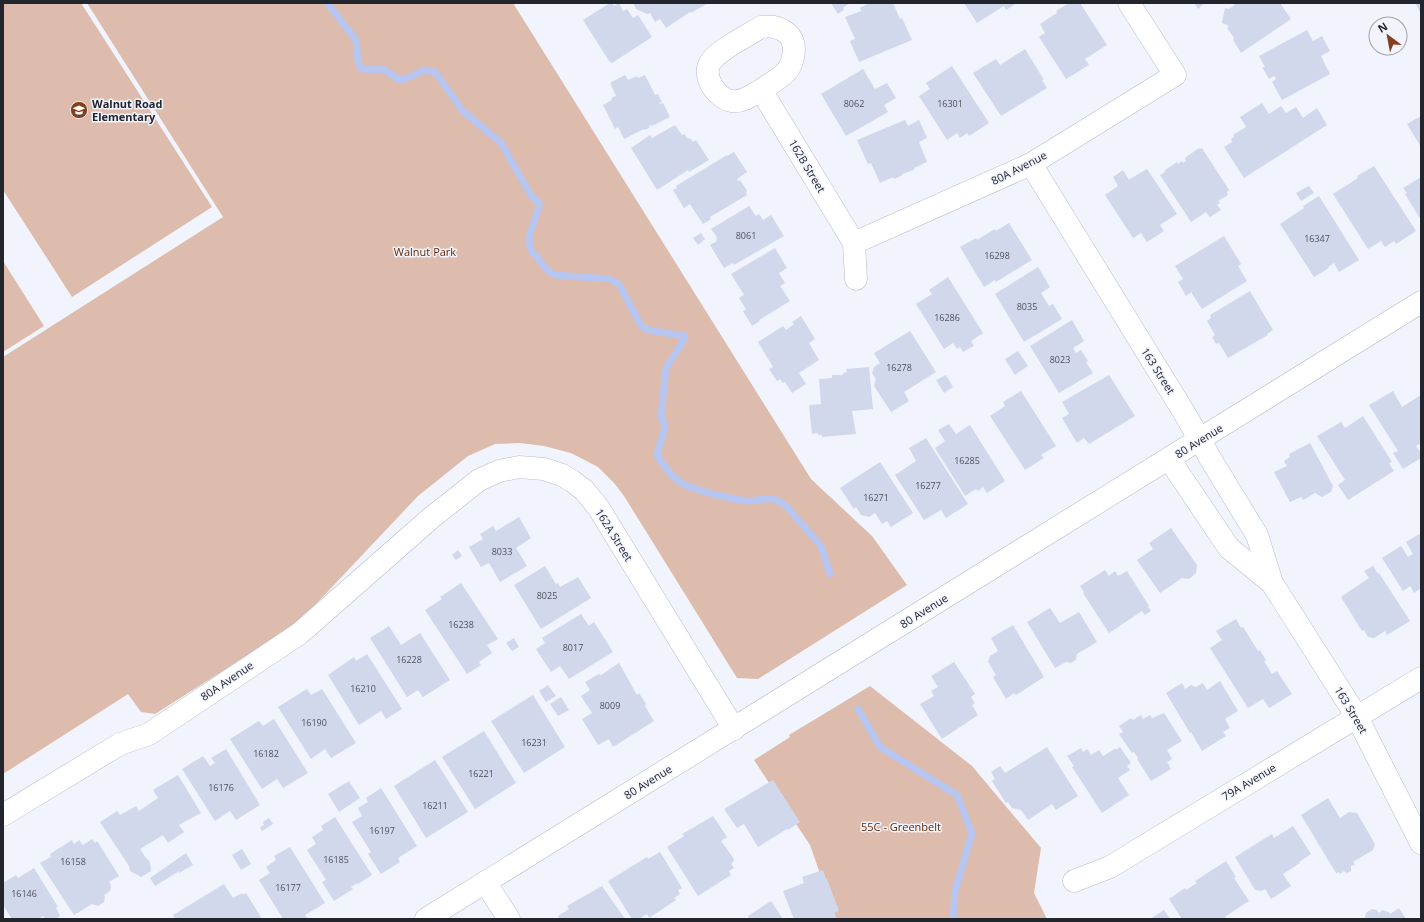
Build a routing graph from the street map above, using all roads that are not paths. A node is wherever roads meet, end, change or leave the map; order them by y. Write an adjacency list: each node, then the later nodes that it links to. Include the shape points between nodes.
1 (1129, 3): 3 (street, 80A Avenue, via 1175,75)
2 (761, 90): 4 (street, 162B Street)
3 (1031, 164): 4 (street, 80A Avenue); 7 (street, 163 Street)
4 (854, 243): 5 (street)
5 (856, 280)
6 (1421, 302): 7 (street, 80 Avenue)
7 (1200, 440): 8 (street, 80 Avenue); 10 (street, 163 Street, via 1258,535)
8 (1169, 459): 10 (street, 163 Street, via 1229,548); 13 (street, 80 Avenue)
9 (431, 518): 13 (street, 162A Street, via 479,480 499,471 519,467 544,469 572,481 584,490 598,507); 14 (street, 80A Avenue, via 299,634 148,734 120,744)
10 (1272, 583): 12 (street, 163 Street)
11 (1421, 678): 12 (street, 79A Avenue)
12 (1357, 717): 15 (street, 163 Street); 16 (street, 79A Avenue, via 1110,867)
13 (734, 729): 17 (street, 80 Avenue)
14 (3, 815)
15 (1421, 843)
16 (1074, 881)
17 (485, 882): 18 (street, 80 Avenue); 19 (street)
18 (426, 919)
19 (509, 919)

